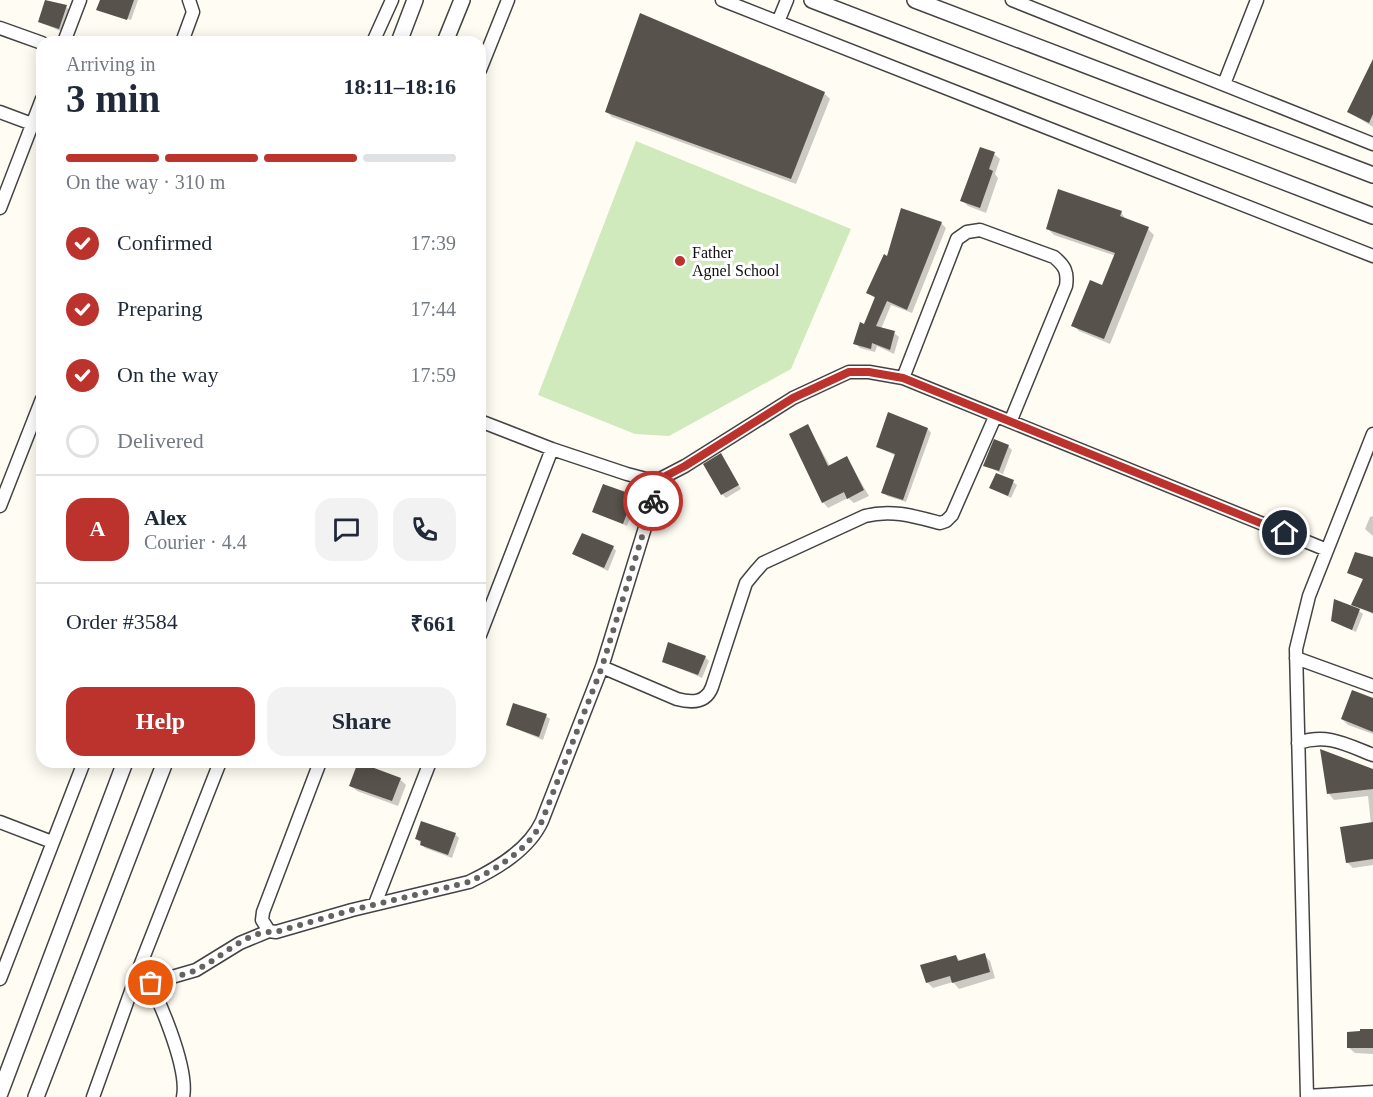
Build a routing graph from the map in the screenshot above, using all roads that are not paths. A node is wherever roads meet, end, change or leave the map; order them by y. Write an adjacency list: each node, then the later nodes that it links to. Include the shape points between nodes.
1 (80, 0): 15 (street)
2 (189, 0): 16 (street, via 193,12)
3 (392, 0): 17 (street)
4 (415, 0): 18 (street)
5 (462, 0): 19 (street)
6 (508, 0): 21 (street)
7 (722, 0): 13 (street)
8 (787, 0): 13 (street)
9 (812, 0): 29 (street)
10 (915, 0): 27 (street)
11 (1012, 0): 22 (street)
12 (1257, 0): 22 (street)
13 (778, 22): 30 (street)
14 (0, 28): 20 (street)
15 (66, 36)
16 (184, 36)
17 (377, 36)
18 (401, 36)
19 (447, 36)
20 (36, 41)
21 (486, 55)
22 (1224, 84): 26 (street)
23 (0, 112): 25 (street)
24 (36, 114): 25 (street)
25 (32, 124): 28 (street)
26 (1373, 144)
27 (1373, 175)
28 (0, 208)
29 (1373, 216)
30 (1373, 256)
31 (903, 378): 33 (street); 34 (street, via 957,239 967,231 980,230 1054,257 1068,274 1066,286); 38 (street, via 849,372 793,398)
32 (36, 414): 39 (street)
33 (995, 417): 34 (street); 43 (street, via 946,521 879,512 763,563 746,583 709,695 702,700 677,699)
34 (1011, 420): 40 (street)
35 (486, 423): 37 (street)
36 (1373, 434): 40 (street)
37 (552, 450): 38 (street, via 627,474); 41 (street)
38 (660, 479): 43 (street)
39 (0, 506)
40 (1327, 550): 42 (street, via 1309,596)
41 (486, 619)
42 (1296, 658): 44 (street); 45 (street)
43 (602, 667): 55 (street, via 532,839 469,882)
44 (1373, 686)
45 (1298, 743): 46 (street, via 1326,738); 65 (street)
46 (1373, 755)
47 (82, 768): 54 (street)
48 (123, 768): 61 (street)
49 (163, 768): 62 (street)
50 (218, 768): 57 (street)
51 (318, 768): 56 (street, via 263,912 262,920)
52 (428, 768): 55 (street)
53 (0, 822): 54 (street)
54 (52, 842): 58 (street)
55 (375, 904): 56 (street)
56 (269, 931): 59 (street, via 240,943 196,970)
57 (140, 966): 59 (street); 63 (street)
58 (0, 979)
59 (151, 983): 64 (street, via 184,1079)
60 (1373, 1092): 65 (street)
61 (0, 1093)
62 (36, 1097)
63 (93, 1097)
64 (183, 1097)
65 (1307, 1097)

